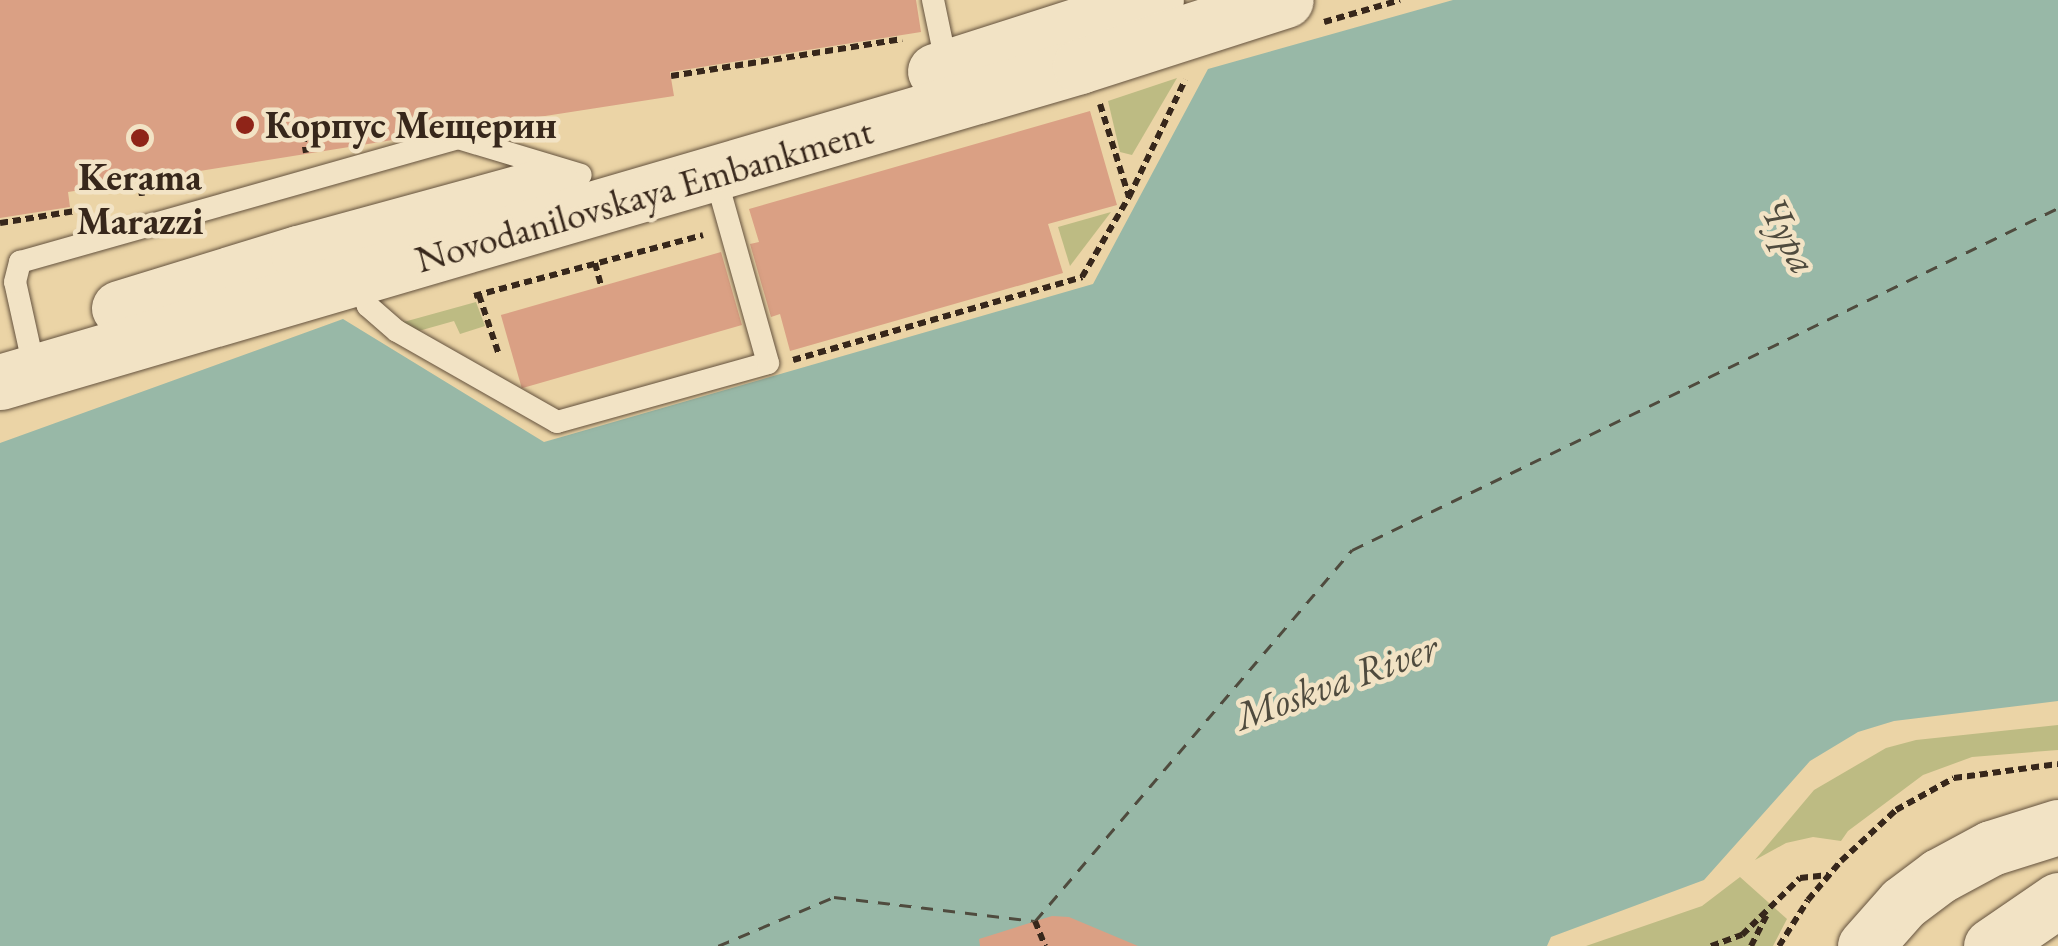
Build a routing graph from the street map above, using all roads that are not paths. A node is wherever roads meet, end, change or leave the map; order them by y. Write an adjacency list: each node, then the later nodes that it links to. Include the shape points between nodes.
1 (933, 0): 4 (lane)
2 (1156, 0): 4 (main road, Novodanilovskaya Embankment)
3 (1286, 0): 5 (main road, Novodanilovskaya Embankment)
4 (942, 50): 6 (main road, Novodanilovskaya Embankment)
5 (714, 174): 7 (main road, Novodanilovskaya Embankment); 7 (lane, via 768,362 557,422 397,331 368,306)
6 (582, 175): 8 (main road, Novodanilovskaya Embankment, via 298,252); 8 (lane, via 458,138 20,262)
7 (358, 279): 8 (main road, Novodanilovskaya Embankment)
8 (16, 358)
9 (2058, 827): 11 (main road, via 1991,848 1939,876 1902,903)
10 (2058, 900): 12 (main road)
11 (1865, 946)
12 (1990, 946)

